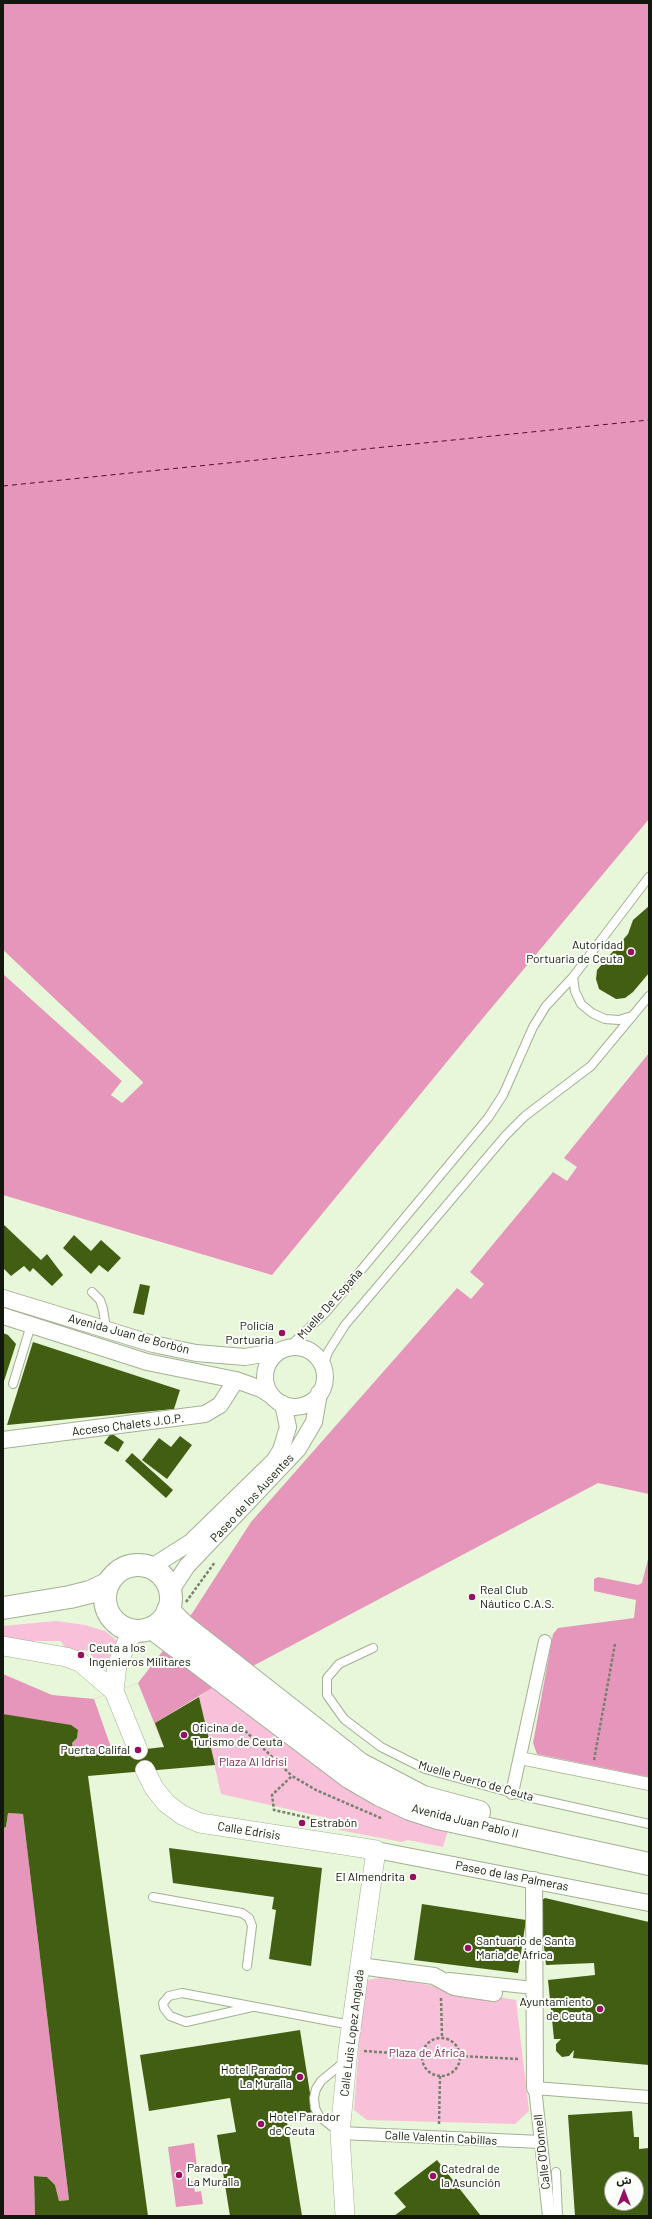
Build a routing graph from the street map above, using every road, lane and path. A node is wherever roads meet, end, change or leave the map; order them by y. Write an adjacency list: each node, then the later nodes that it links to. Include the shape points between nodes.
1 (649, 877): 2 (lane, Muelle De España)
2 (573, 977): 4 (lane, via 575,991 581,1004 592,1013 605,1019 619,1020); 10 (lane, Muelle De España, via 539,1016 503,1095 488,1118 315,1324)
3 (649, 996): 4 (lane, Muelle De España)
4 (633, 1015): 11 (lane, Muelle De España, via 591,1066 515,1125 336,1338)
5 (92, 1292): 9 (lane, via 100,1300)
6 (3, 1298): 9 (street, Avenida Juan de Borbón)
7 (3, 1316): 8 (street, Avenida Juan de Borbón)
8 (31, 1325): 12 (street, Avenida Juan de Borbón, via 147,1362); 13 (lane)
9 (106, 1328): 10 (street, Avenida Juan de Borbón, via 153,1344 196,1353 245,1357)
10 (285, 1349): 11 (street, via 303,1348 320,1360); 15 (street, via 268,1363 265,1372 266,1384)
11 (323, 1367): 14 (street, via 324,1380)
12 (236, 1380): 15 (street, Avenida Juan de Borbón, via 261,1389); 16 (street, Acceso Chalets J.O.P., via 220,1405 205,1414)
13 (13, 1384)
14 (319, 1393): 15 (street, via 314,1400 299,1406); 21 (street, Paseo de los Ausentes, via 314,1422 298,1449 187,1566 175,1584)
15 (278, 1400): 18 (street, Paseo de los Ausentes, via 288,1427 283,1445 274,1461 191,1542)
16 (3, 1440)
17 (216, 1560): 21 (path)
18 (150, 1568): 19 (main road, via 127,1568 113,1576); 21 (main road, via 163,1578)
19 (109, 1583): 20 (main road, via 90,1592 70,1597); 22 (main road, via 105,1598 109,1614 120,1626)
20 (3, 1608)
21 (175, 1616): 22 (main road); 27 (main road)
22 (143, 1629): 28 (street, via 127,1642 117,1665)
23 (545, 1641): 31 (street)
24 (615, 1644): 32 (path)
25 (3, 1646): 28 (street, via 66,1657 80,1662)
26 (373, 1648): 36 (lane, Muelle Puerto de Ceuta, via 339,1664 327,1678 327,1695 344,1719 381,1747 425,1769)
27 (246, 1686): 41 (main road, Avenida Juan Pablo II, via 360,1764 423,1797); 42 (main road, Avenida Juan Pablo II, via 349,1777 410,1809)
28 (114, 1691): 30 (street)
29 (238, 1724): 34 (path)
30 (138, 1750)
31 (520, 1758): 35 (street); 36 (street)
32 (593, 1765)
33 (145, 1770): 40 (street, Calle Edrisis, via 154,1788 166,1803 182,1815 200,1823)
34 (292, 1776): 37 (path, via 316,1790); 39 (path, via 272,1795 274,1810 336,1824)
35 (649, 1784)
36 (512, 1793): 38 (lane, Muelle Puerto de Ceuta)
37 (387, 1821)
38 (649, 1824)
39 (334, 1833)
40 (376, 1850): 43 (street, Paseo de las Palmeras); 47 (street, Calle Luis Lopez Anglada)
41 (649, 1851)
42 (649, 1864)
43 (534, 1880): 45 (street, Paseo de las Palmeras); 49 (street)
44 (154, 1897): 46 (lane, via 242,1913 249,1918 252,1926)
45 (649, 1903)
46 (247, 1966)
47 (360, 1966): 48 (street); 52 (street, Calle Luis Lopez Anglada)
48 (441, 1978): 49 (street); 50 (street, via 454,1987); 53 (path)
49 (534, 1988): 57 (street)
50 (494, 1993)
51 (252, 2007): 51 (lane, via 182,1993 169,1996 163,2003 170,2016 186,2022); 52 (lane)
52 (351, 2025): 54 (street, Calle Luis Lopez Anglada)
53 (442, 2037): 55 (path, via 430,2040 422,2049); 56 (path, via 453,2041)
54 (347, 2055): 55 (path); 61 (street, Calle Luis Lopez Anglada); 61 (lane, via 321,2081 314,2098 315,2108 320,2116)
55 (421, 2055): 58 (path, via 424,2067 434,2075)
56 (460, 2056): 57 (path); 58 (path, via 460,2062 452,2073)
57 (534, 2060): 59 (street)
58 (440, 2076): 62 (path)
59 (535, 2088): 60 (street); 63 (street, Calle O'Donnell)
60 (649, 2097)
61 (340, 2133): 62 (street, Calle Valentin Cabillas); 65 (street, Calle Luis Lopez Anglada)
62 (439, 2137): 63 (street, Calle Valentin Cabillas)
63 (541, 2142): 66 (street, Calle O'Donnell)
64 (556, 2172): 67 (lane)
65 (345, 2216)
66 (550, 2216)
67 (558, 2216)

